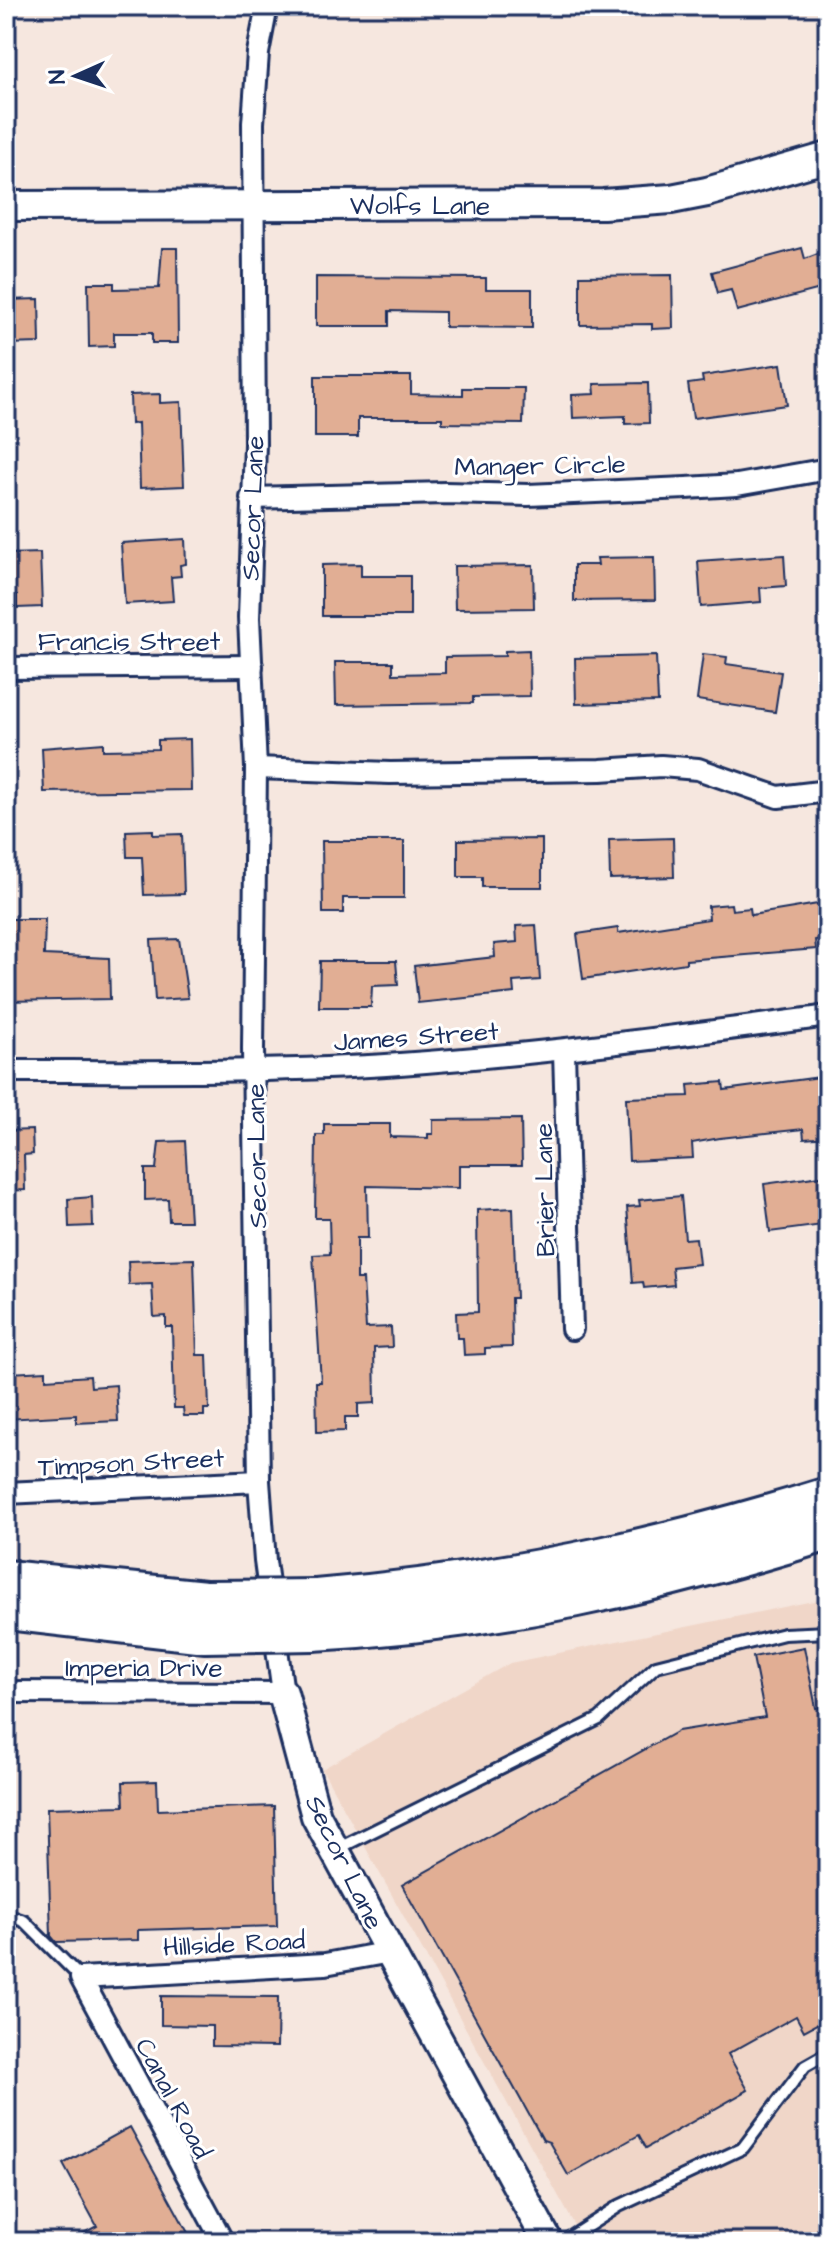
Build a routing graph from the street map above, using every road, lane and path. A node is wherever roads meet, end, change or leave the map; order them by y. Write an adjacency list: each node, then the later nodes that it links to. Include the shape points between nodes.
1 (267, 6): 4 (street, Secor Lane, via 258,53)
2 (828, 157): 4 (street, Wolfs Lane, via 671,199)
3 (6, 206): 4 (street, Wolfs Lane)
4 (252, 206): 6 (street, Secor Lane)
5 (828, 469): 6 (street, Manger Circle, via 686,488)
6 (251, 498): 7 (street, Secor Lane)
7 (252, 666): 8 (street, Francis Street); 9 (street, Secor Lane)
8 (6, 668)
9 (256, 768): 10 (street, via 390,773 661,766 698,769 778,797); 14 (street, Secor Lane)
10 (828, 791)
11 (828, 1016): 12 (street, James Street)
12 (564, 1051): 14 (street, James Street); 15 (street, Brier Lane)
13 (6, 1071): 14 (street, James Street)
14 (254, 1071): 16 (street, Secor Lane)
15 (572, 1329)
16 (259, 1481): 17 (street, Timpson Street); 28 (street, Secor Lane)
17 (6, 1493)
18 (828, 1497): 24 (highway, via 581,1564 450,1585)
19 (828, 1531): 21 (highway)
20 (828, 1545): 21 (highway)
21 (762, 1551): 24 (highway, via 629,1587 499,1613)
22 (6, 1580): 25 (highway)
23 (6, 1610): 25 (highway)
24 (315, 1615): 25 (highway, bridge)
25 (205, 1616)
26 (828, 1632): 29 (lane, via 784,1634 656,1666 599,1719)
27 (6, 1692): 28 (street, Imperia Drive)
28 (283, 1693): 29 (street, Secor Lane, via 316,1816)
29 (334, 1851): 31 (street, Secor Lane)
30 (6, 1915): 32 (lane, via 24,1921)
31 (390, 1952): 32 (street, Hillside Road, via 325,1964); 35 (street, Secor Lane)
32 (81, 1978): 34 (street, Canal Road)
33 (828, 2053): 36 (lane, via 805,2066 743,2148 619,2206)
34 (223, 2242)
35 (548, 2242)
36 (563, 2242)

